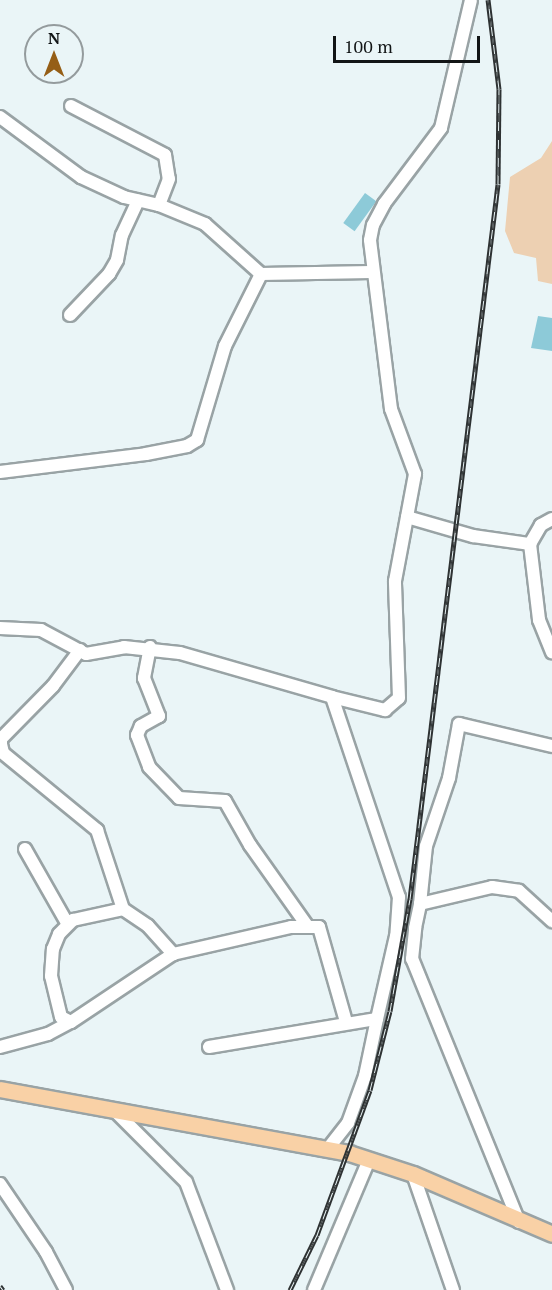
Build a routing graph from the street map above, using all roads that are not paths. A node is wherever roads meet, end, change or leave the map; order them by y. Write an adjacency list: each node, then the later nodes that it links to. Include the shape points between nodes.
1 (471, 0): 6 (street, via 441,128 402,176 373,225)
2 (71, 106): 5 (street, via 165,154 169,179)
3 (0, 117): 4 (street, via 81,177)
4 (138, 201): 5 (street); 8 (street, via 113,267)
5 (159, 205): 7 (street, via 205,224)
6 (371, 272): 7 (street); 10 (street, via 391,409 414,474)
7 (261, 274): 9 (street, via 225,346 197,440 187,446 146,454)
8 (70, 315)
9 (0, 472)
10 (407, 518): 12 (street, via 473,537); 17 (street, via 395,581 399,698 385,710)
11 (552, 519): 12 (street, via 541,525)
12 (530, 544): 16 (street, via 538,620)
13 (0, 628): 15 (street, via 41,630)
14 (150, 647): 15 (street, via 124,647 93,655); 17 (street); 24 (street, via 144,678 159,716 141,726 137,735 149,767 179,798 225,801 250,845)
15 (80, 650): 21 (street, via 53,686 1,739 1,744 3,753 97,830)
16 (552, 653)
17 (332, 697): 26 (street, via 399,897 396,936)
18 (552, 746): 20 (street, via 459,724 449,778 426,846)
19 (25, 849): 23 (street)
20 (420, 904): 22 (street, via 492,887 512,888); 37 (street, via 412,959)
21 (123, 909): 23 (street); 25 (street, via 148,926)
22 (552, 921)
23 (67, 923): 27 (street, via 53,949 51,976 61,1017)
24 (308, 927): 25 (street, via 249,934); 28 (street, via 319,927)
25 (173, 954): 27 (street)
26 (377, 1019): 28 (street); 33 (street, via 365,1077 348,1123)
27 (71, 1022): 29 (street, via 48,1034)
28 (346, 1022): 30 (street)
29 (0, 1047)
30 (209, 1047)
31 (0, 1089): 32 (main road)
32 (115, 1111): 33 (main road); 40 (street, via 186,1182)
33 (327, 1150): 34 (main road)
34 (369, 1160): 35 (main road); 41 (street)
35 (413, 1174): 37 (main road); 42 (street)
36 (0, 1184): 39 (street, via 46,1252)
37 (519, 1222): 38 (main road)
38 (552, 1234)
39 (66, 1290)
40 (227, 1290)
41 (314, 1290)
42 (453, 1290)

